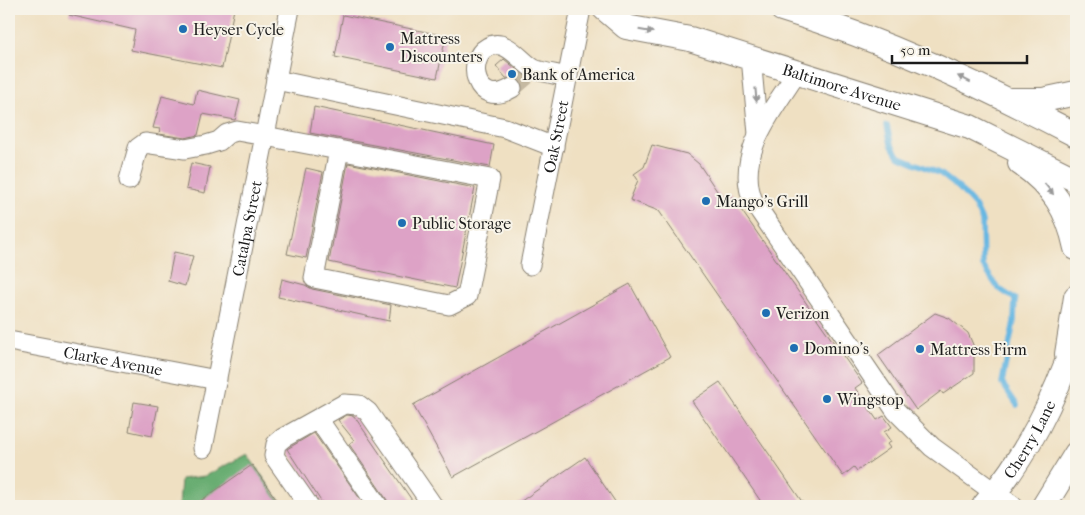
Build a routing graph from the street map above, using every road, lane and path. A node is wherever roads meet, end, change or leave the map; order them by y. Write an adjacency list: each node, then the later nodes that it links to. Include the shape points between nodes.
1 (290, 9): 8 (street, Catalpa Street)
2 (581, 9): 7 (street, Oak Street)
3 (605, 9): 5 (main road, Baltimore Avenue, one-way to 5, via 626,27 690,39)
4 (782, 9): 11 (main road, one-way to 4, via 893,47)
5 (751, 57): 6 (main road, Baltimore Avenue); 13 (street, one-way to 13)
6 (798, 71): 12 (main road, Baltimore Avenue); 13 (street)
7 (568, 77): 9 (street, via 530,72 511,50 500,45 488,46 480,55 475,74 479,86 491,95); 16 (street, Oak Street)
8 (276, 80): 15 (street, Catalpa Street); 16 (street, via 505,128)
9 (512, 88)
10 (1076, 93): 11 (main road, via 1043,100)
11 (1008, 100): 14 (main road)
12 (970, 127): 19 (main road, Baltimore Avenue); 20 (main road, one-way to 20, via 1043,182 1071,223)
13 (758, 134): 30 (street, via 748,166 747,180 753,201 896,411 932,447)
14 (1076, 135)
15 (265, 136): 17 (street); 18 (street, via 237,132 227,134 219,141 185,149 145,143 138,148); 26 (street, Catalpa Street)
16 (554, 147): 21 (street, Oak Street)
17 (339, 150): 17 (street, via 490,180 467,296 448,305 314,278)
18 (129, 180)
19 (1076, 180)
20 (1076, 248)
21 (530, 265)
22 (1076, 297): 25 (main road)
23 (1076, 338): 25 (main road, Cherry Lane)
24 (9, 341): 26 (street, Clarke Avenue)
25 (1062, 376): 30 (main road, Cherry Lane, via 1051,404)
26 (217, 380): 28 (street, Catalpa Street)
27 (318, 419): 31 (street, via 283,438 276,444 274,456); 32 (street); 33 (street, via 344,404 359,405 368,412)
28 (203, 448)
29 (1076, 454): 34 (main road)
30 (997, 502)
31 (309, 506)
32 (378, 506)
33 (432, 506)
34 (1044, 506)

